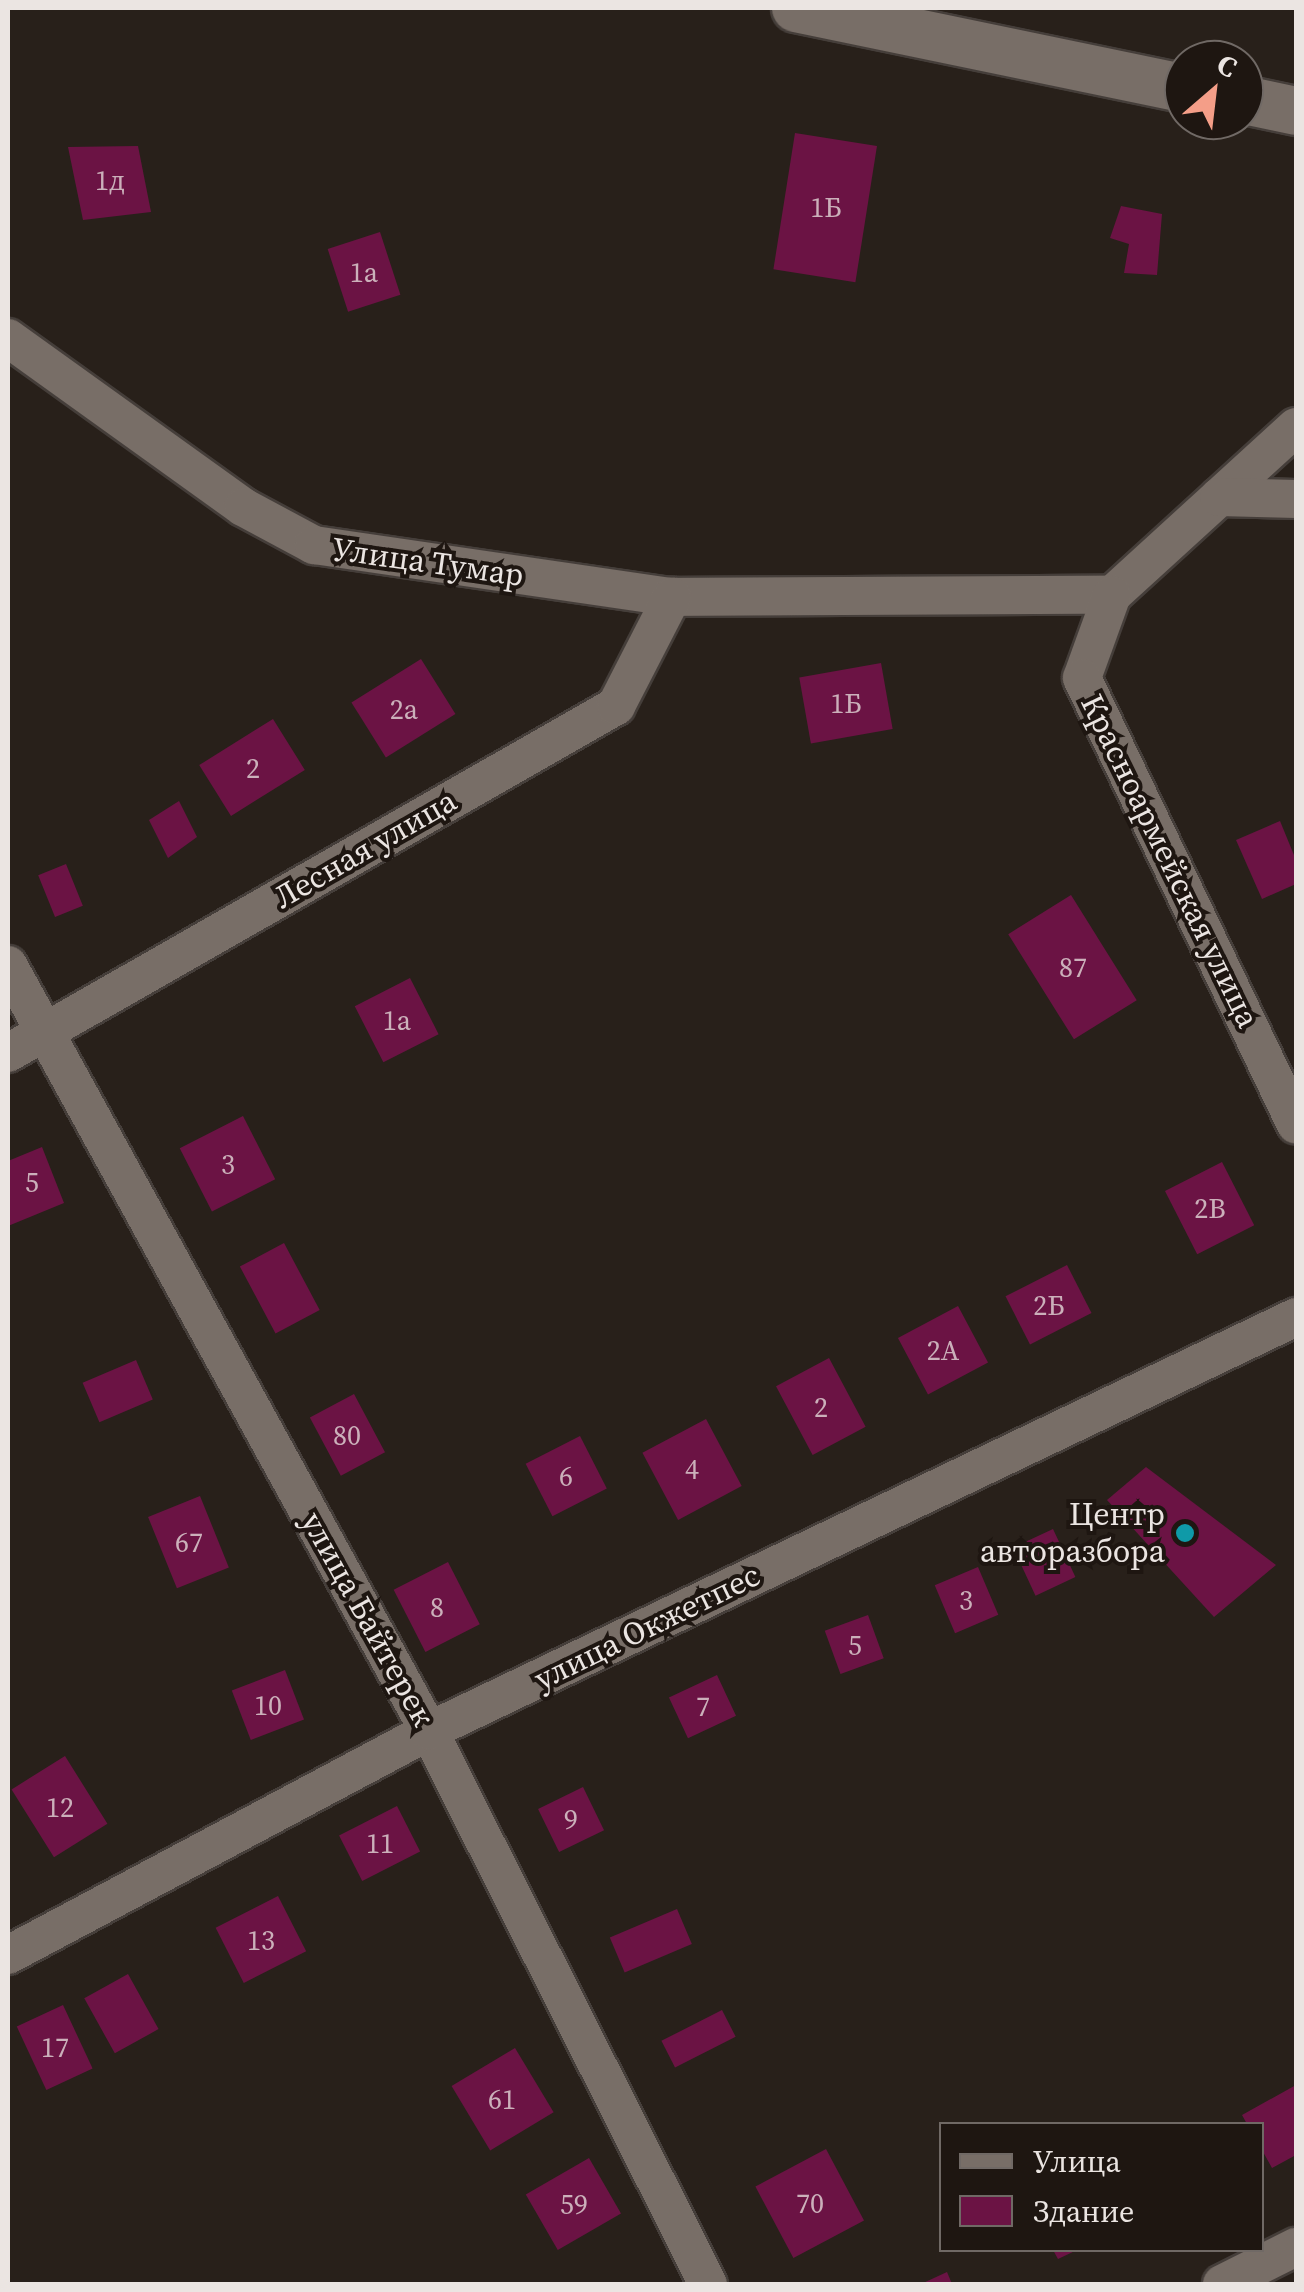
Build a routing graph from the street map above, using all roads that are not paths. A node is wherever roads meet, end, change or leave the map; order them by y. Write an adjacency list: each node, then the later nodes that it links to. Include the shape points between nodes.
1 (801, 8): 2 (street)
2 (1164, 84)
3 (1264, 104): 4 (street)
4 (1296, 111)
5 (8, 338): 10 (street, Улица Тумар, via 243,508 314,545)
6 (1296, 427): 7 (street)
7 (1219, 497): 8 (street); 9 (street)
8 (1296, 499)
9 (1112, 596): 10 (street, Улица Тумар); 14 (street, Красноармейская улица, via 1082,678)
10 (672, 597): 12 (street, Лесная улица, via 616,706)
11 (8, 965): 12 (street, улица Байтерек)
12 (44, 1031): 13 (street, Лесная улица); 16 (street, улица Байтерек)
13 (8, 1052)
14 (1296, 1124)
15 (1296, 1317): 16 (street, улица Окжетпес)
16 (429, 1730): 17 (street, улица Окжетпес); 19 (street, улица Байтерек)
17 (8, 1956)
18 (1296, 2247): 20 (street)
19 (708, 2284)
20 (1222, 2284)

